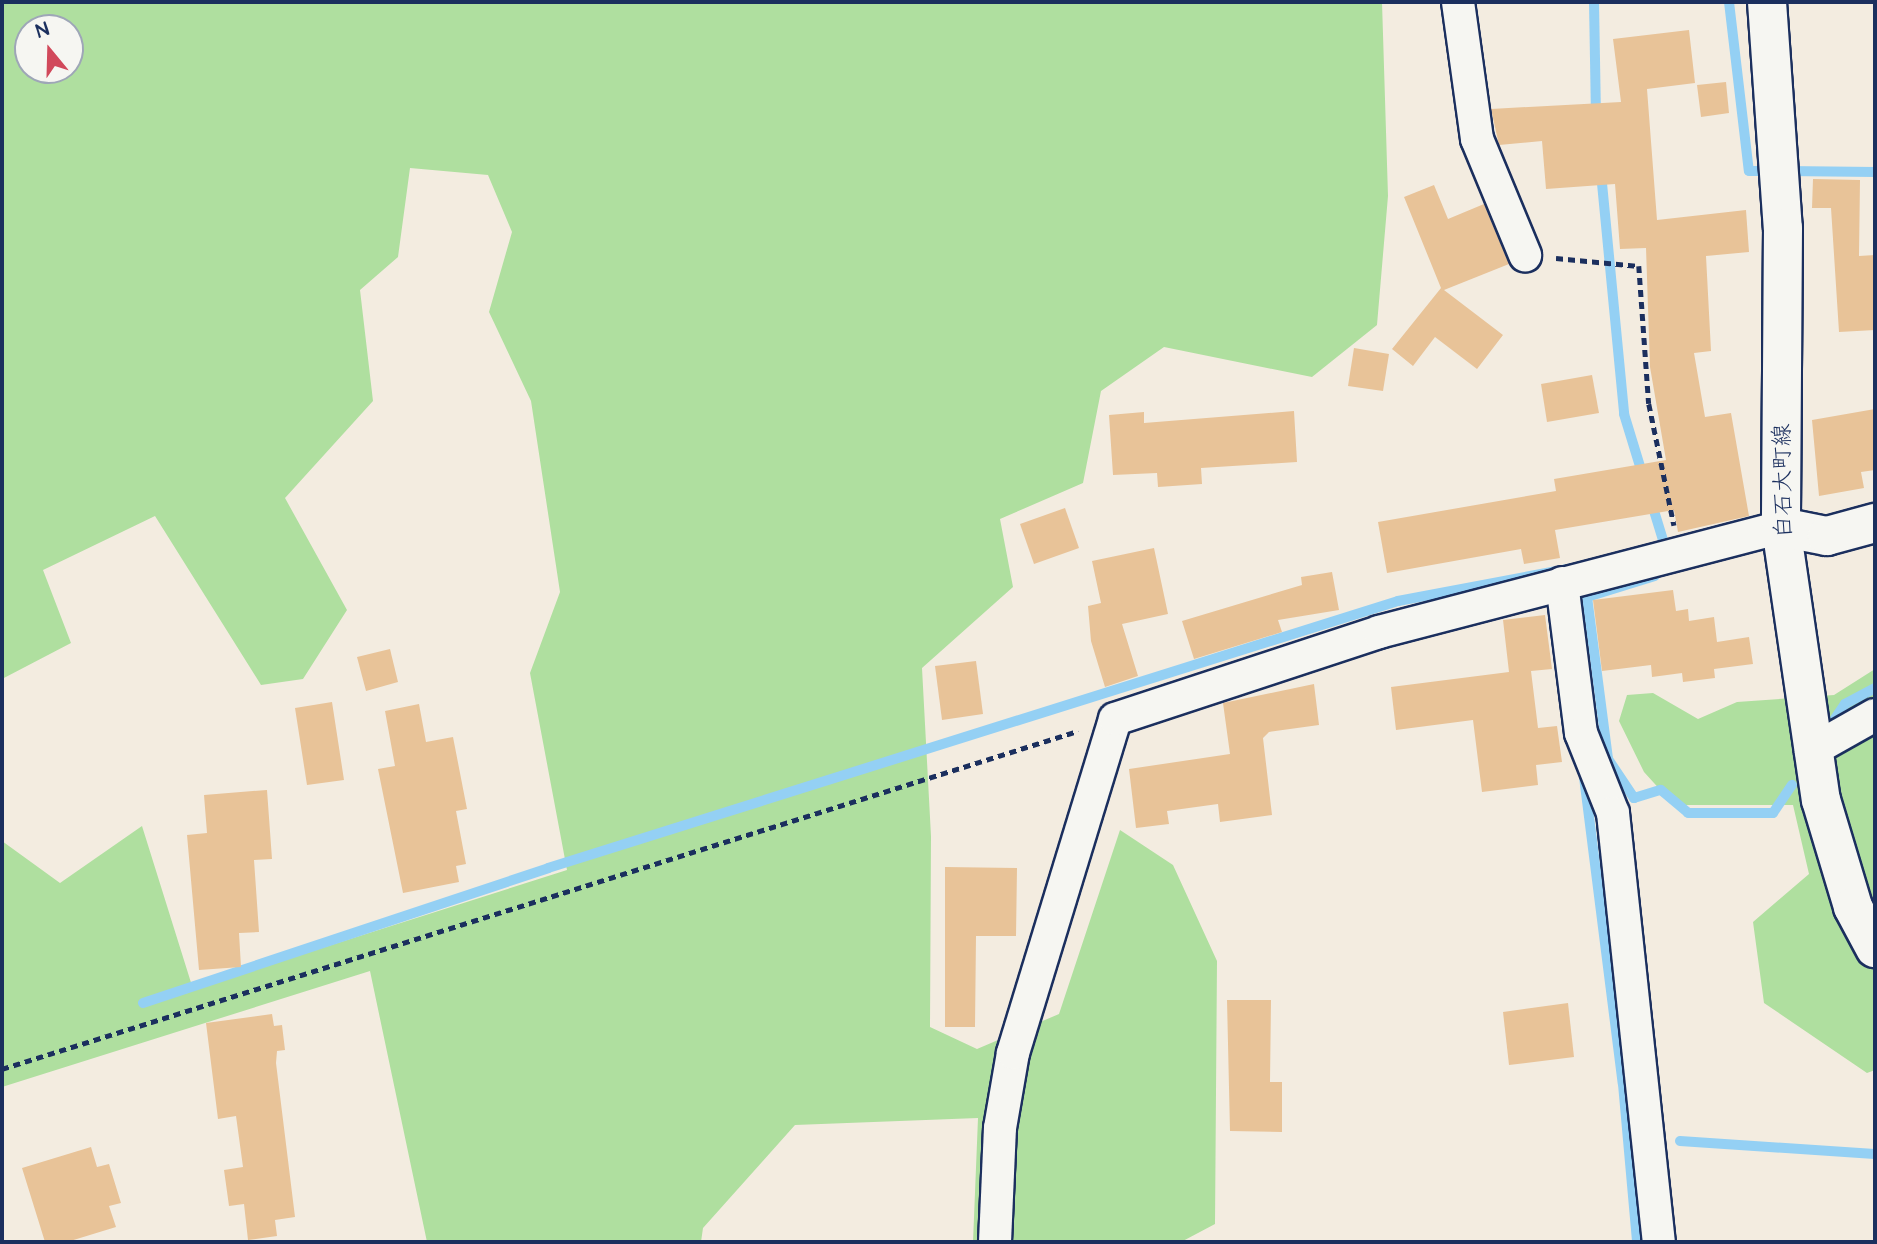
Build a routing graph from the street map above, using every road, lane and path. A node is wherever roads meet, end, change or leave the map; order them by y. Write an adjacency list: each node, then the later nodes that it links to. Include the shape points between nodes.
1 (1458, 2): 3 (street, via 1478,139)
2 (1767, 2): 5 (main road, 白石大町線, via 1779,172)
3 (1525, 255): 6 (path, via 1639,266 1649,404)
4 (1875, 523): 5 (main road, via 1827,536)
5 (1781, 527): 6 (street); 10 (main road, 白石大町線)
6 (1671, 556): 7 (street)
7 (1578, 579): 9 (street, via 1379,632); 14 (street, via 1581,733 1613,813)
8 (1875, 715): 10 (street)
9 (1115, 719): 12 (path); 13 (street, via 1013,1053 1000,1128)
10 (1811, 751): 11 (main road, 白石大町線, via 1853,907)
11 (1875, 948)
12 (2, 1069)
13 (995, 1242)
14 (1660, 1242)

